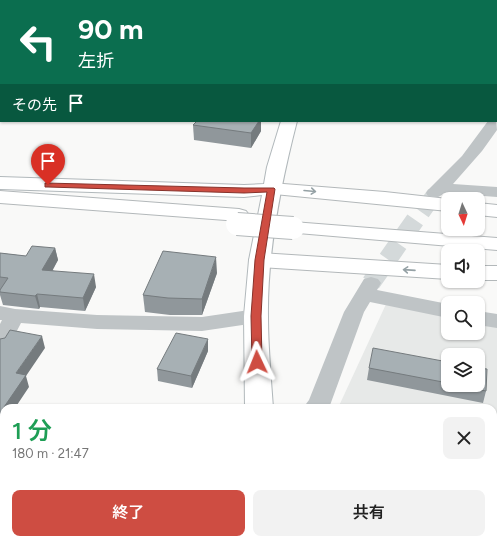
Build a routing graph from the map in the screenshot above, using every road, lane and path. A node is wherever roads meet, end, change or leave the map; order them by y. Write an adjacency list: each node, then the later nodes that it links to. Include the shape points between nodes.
1 (289, 122): 4 (main road)
2 (494, 122): 5 (street)
3 (0, 183): 4 (main road, via 244,191)
4 (271, 189): 8 (main road, one-way to 8, via 370,196); 17 (main road)
5 (443, 192)
6 (497, 192): 7 (street)
7 (485, 193)
8 (441, 195)
9 (0, 196): 13 (main road)
10 (0, 207): 13 (main road)
11 (485, 210): 12 (main road)
12 (497, 211)
13 (238, 220): 14 (main road, bridge)
14 (294, 224): 15 (main road); 16 (main road)
15 (497, 234)
16 (497, 244)
17 (260, 260): 18 (main road, one-way to 17); 23 (main road)
18 (441, 272)
19 (485, 273): 20 (main road)
20 (497, 273)
21 (441, 309): 28 (street, via 367,289 354,312)
22 (8, 315): 23 (street, via 97,322 202,324); 26 (street)
23 (256, 316): 27 (main road)
24 (485, 319): 25 (street)
25 (497, 322)
26 (0, 343)
27 (259, 404)
28 (319, 404)

